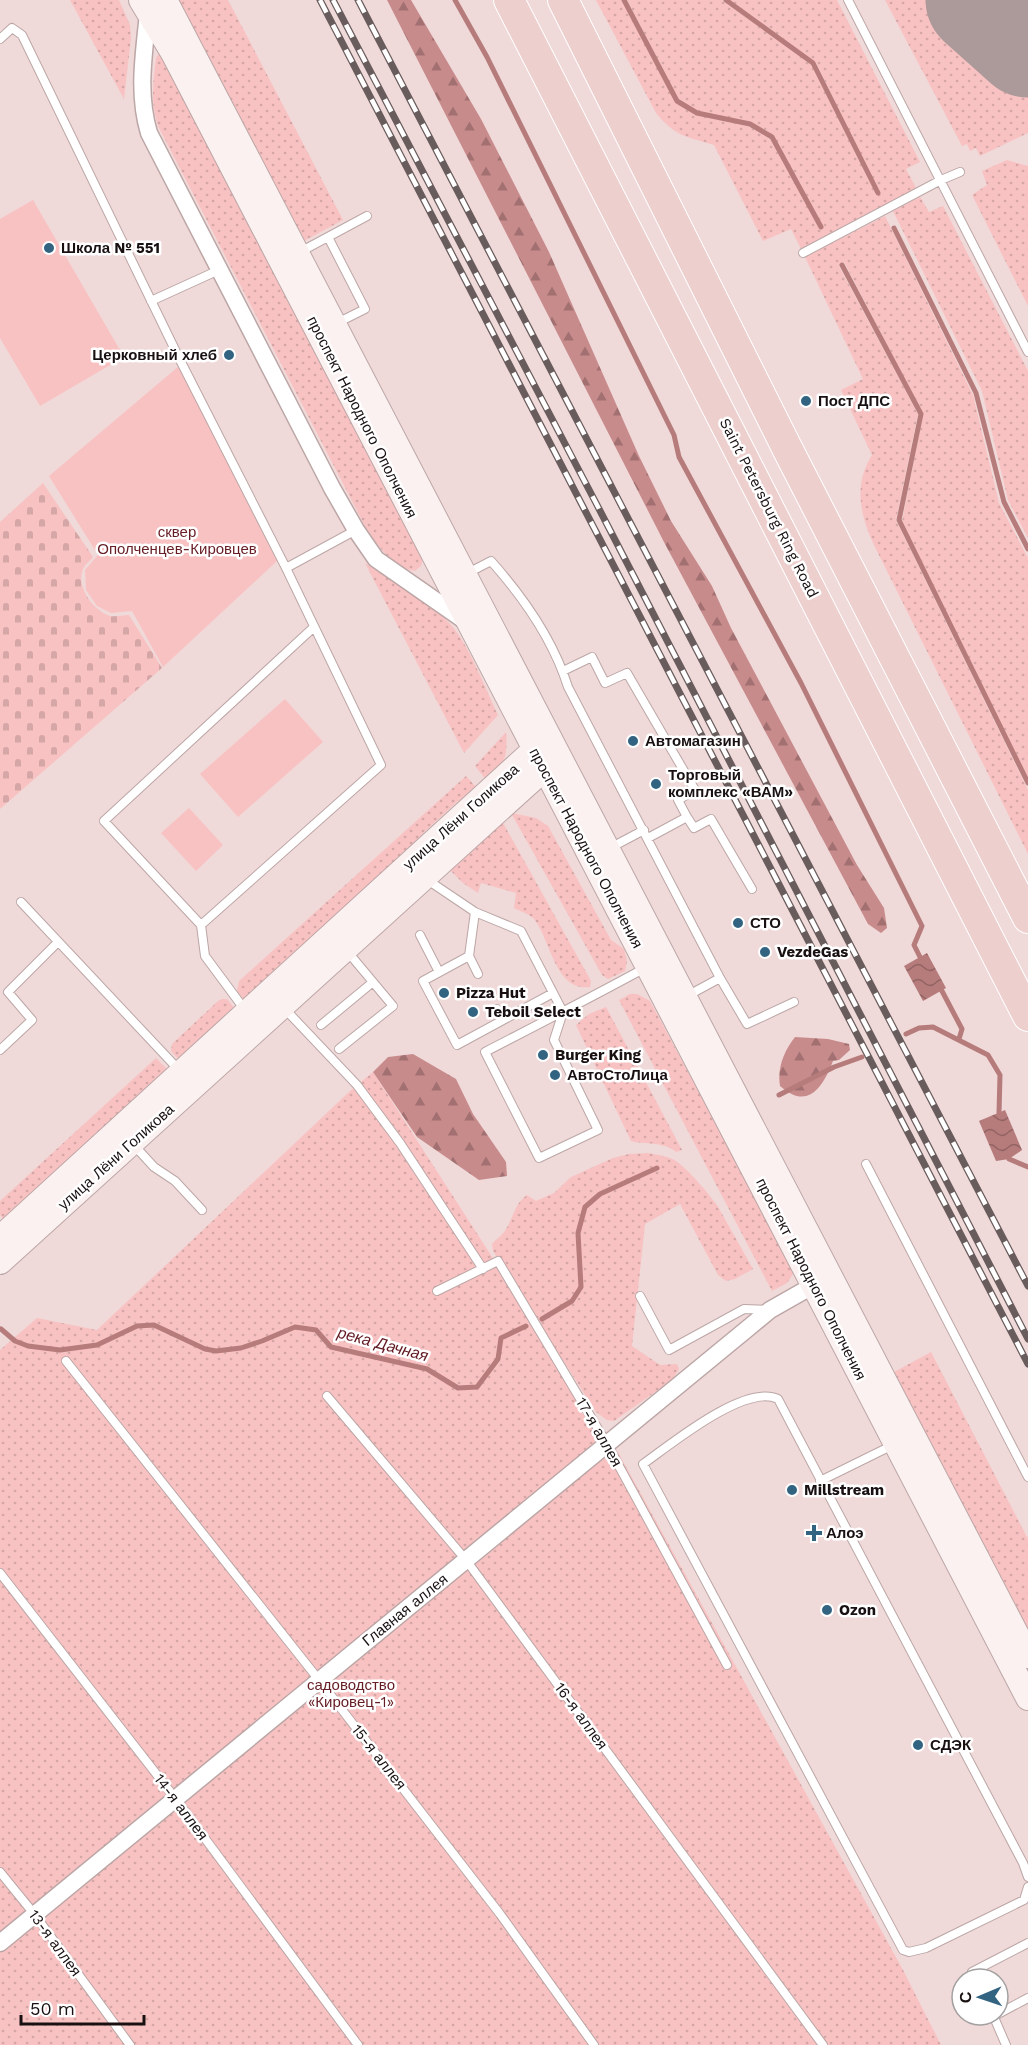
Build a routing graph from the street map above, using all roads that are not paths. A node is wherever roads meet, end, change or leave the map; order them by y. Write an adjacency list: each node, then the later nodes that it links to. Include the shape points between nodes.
1 (509, 0): 47 (highway, Saint Petersburg Ring Road)
2 (563, 0): 30 (highway)
3 (848, 0): 7 (lane)
4 (151, 4): 11 (main road, проспект Народного Ополчения); 12 (street, via 141,93 143,113 149,133); 19 (main road, проспект Народного Ополчения)
5 (0, 39): 13 (lane, via 12,28 22,35)
6 (960, 172): 7 (lane)
7 (941, 180): 10 (lane); 15 (lane)
8 (367, 216): 9 (lane)
9 (328, 237): 11 (lane); 14 (lane, via 365,309)
10 (803, 253)
11 (297, 254): 14 (main road, проспект Народного Ополчения)
12 (219, 270): 13 (lane); 16 (street)
13 (151, 301): 17 (lane)
14 (334, 325): 18 (main road, проспект Народного Ополчения)
15 (1028, 352)
16 (356, 530): 17 (lane); 19 (street, via 376,559)
17 (286, 568): 20 (lane)
18 (464, 575): 21 (lane, via 491,561 533,613); 22 (main road, проспект Народного Ополчения)
19 (469, 623): 22 (main road, проспект Народного Ополчения)
20 (314, 627): 31 (lane, via 381,765); 31 (lane, via 104,821)
21 (563, 671): 23 (lane, via 591,657 605,684 627,673 695,790 678,800); 24 (lane)
22 (545, 756): 25 (main road, проспект Народного Ополчения); 26 (main road, улица Лёни Голикова); 36 (main road, проспект Народного Ополчения)
23 (687, 818): 24 (lane); 27 (lane, via 694,828 711,819)
24 (646, 834): 25 (lane); 39 (lane)
25 (607, 850): 42 (main road, проспект Народного Ополчения)
26 (417, 871): 29 (lane); 34 (main road, улица Лёни Голикова); 43 (main road, улица Лёни Голикова)
27 (752, 889)
28 (21, 902): 33 (lane)
29 (475, 912): 35 (lane); 41 (lane, via 521,931)
30 (1028, 918)
31 (201, 926): 48 (lane, via 205,956)
32 (420, 935): 37 (lane)
33 (58, 942): 52 (lane, via 8,992 32,1020); 53 (lane)
34 (345, 948): 40 (lane); 43 (main road, улица Лёни Голикова)
35 (469, 956): 37 (lane); 38 (lane)
36 (648, 966): 46 (lane); 60 (main road, проспект Народного Ополчения)
37 (439, 972): 49 (lane, via 423,981 457,1044)
38 (478, 974)
39 (720, 978): 42 (lane); 44 (lane, via 747,1024)
40 (373, 982): 50 (lane); 51 (lane, via 393,1006)
41 (553, 993): 46 (lane); 49 (lane)
42 (684, 998): 72 (main road, проспект Народного Ополчения)
43 (277, 999): 48 (main road, улица Лёни Голикова); 59 (lane, via 357,1085)
44 (794, 1002)
45 (497, 1009): 49 (lane)
46 (562, 1012): 46 (lane, via 554,1040 598,1130 539,1158 485,1052)
47 (1028, 1016)
48 (253, 1020): 53 (main road, улица Лёни Голикова)
49 (503, 1020)
50 (321, 1024)
51 (339, 1049)
52 (0, 1050)
53 (187, 1079): 54 (main road, улица Лёни Голикова)
54 (126, 1136): 56 (lane); 57 (main road, улица Лёни Голикова); 58 (main road, улица Лёни Голикова)
55 (866, 1164): 68 (lane)
56 (202, 1210)
57 (0, 1238)
58 (0, 1262)
59 (483, 1269): 61 (lane); 67 (lane, 17-я аллея, via 498,1261)
60 (814, 1285): 63 (street, Главная аллея); 66 (main road, проспект Народного Ополчения)
61 (438, 1291)
62 (640, 1296): 63 (lane, via 669,1350 744,1309)
63 (770, 1310): 67 (street, Главная аллея)
64 (66, 1361): 74 (lane, 15-я аллея)
65 (327, 1396): 70 (lane, 16-я аллея)
66 (896, 1443): 69 (lane); 75 (main road, проспект Народного Ополчения)
67 (607, 1444): 70 (street, Главная аллея); 73 (lane, 17-я аллея)
68 (1028, 1477)
69 (820, 1480): 77 (lane); 80 (lane, via 778,1399 762,1395 707,1418 643,1464 903,1950 926,1948 1024,1900)
70 (466, 1560): 74 (street, Главная аллея); 91 (lane, 16-я аллея)
71 (0, 1573): 76 (lane, 14-я аллея)
72 (1028, 1656)
73 (727, 1665)
74 (319, 1680): 76 (street, Главная аллея); 90 (lane, 15-я аллея, via 500,1914)
75 (1028, 1698)
76 (175, 1798): 81 (street, Главная аллея); 89 (lane, 14-я аллея)
77 (1025, 1862): 79 (lane)
78 (0, 1872): 81 (lane, 13-я аллея)
79 (1028, 1877)
80 (1028, 1887)
81 (36, 1915): 82 (street, Главная аллея); 88 (lane, 13-я аллея)
82 (0, 1943)
83 (1028, 1943): 84 (lane)
84 (982, 1967)
85 (1028, 1998): 86 (lane)
86 (1010, 2007)
87 (999, 2027): 92 (lane)
88 (130, 2045)
89 (358, 2045)
90 (594, 2045)
91 (823, 2045)
92 (1006, 2045)

